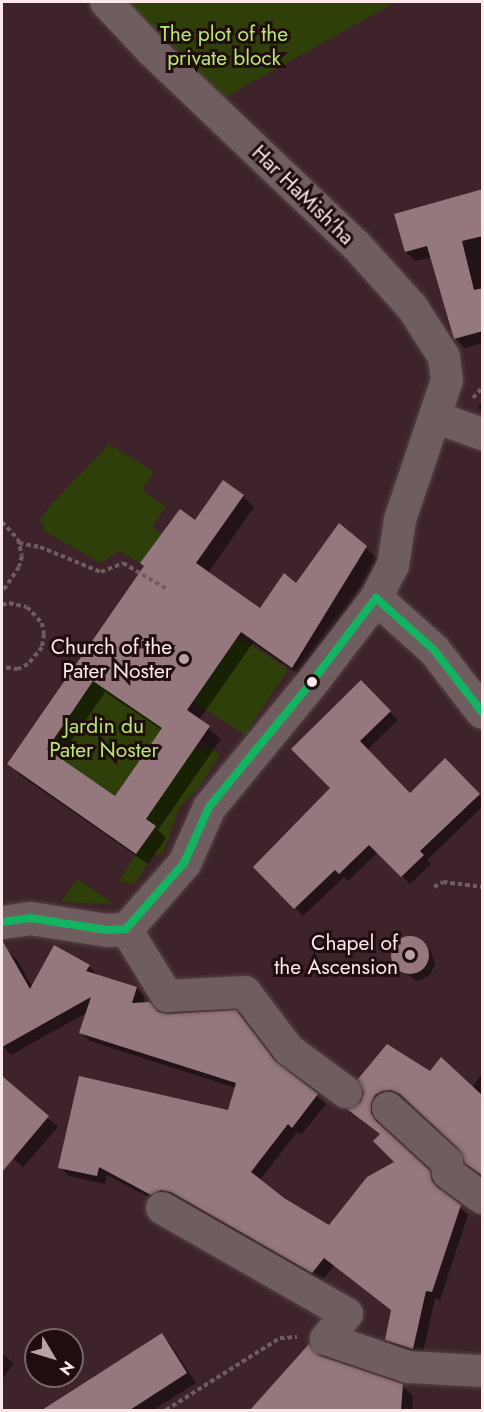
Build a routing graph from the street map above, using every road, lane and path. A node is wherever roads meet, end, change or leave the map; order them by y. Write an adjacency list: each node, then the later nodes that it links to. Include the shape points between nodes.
1 (106, 2): 2 (street, Har HaMish'ha, via 152,51 355,244 412,307 444,357 447,380)
2 (435, 417): 3 (street); 8 (street, Har HaMish'ha, via 400,520 393,565)
3 (483, 434)
4 (2, 522): 5 (path)
5 (19, 543): 6 (path, via 40,547 101,572 123,563); 7 (path, via 19,567)
6 (167, 589)
7 (2, 592)
8 (376, 598): 11 (street, via 434,650); 15 (street, via 208,807 184,863)
9 (2, 605): 10 (path, via 27,607 42,623 44,634 42,647 28,664 18,669)
10 (2, 667)
11 (483, 712)
12 (435, 887): 13 (path, via 443,882)
13 (483, 887)
14 (2, 922): 15 (street, via 30,918 107,930)
15 (126, 929): 16 (street, via 166,996 245,992 289,1050)
16 (346, 1092)
17 (388, 1108): 18 (street, via 447,1162 448,1173)
18 (483, 1198)
19 (162, 1208): 20 (street, via 347,1314)
20 (321, 1337): 21 (street, via 408,1367); 22 (path, via 280,1338)
21 (483, 1371)
22 (166, 1410)

